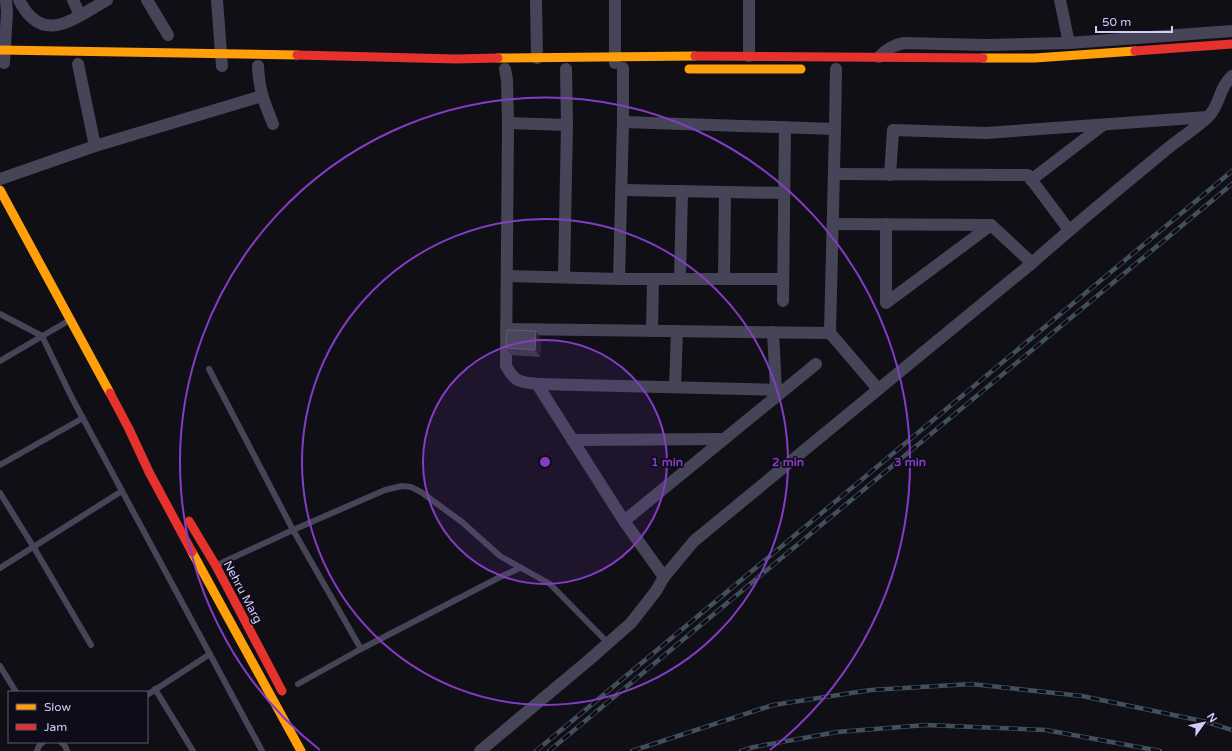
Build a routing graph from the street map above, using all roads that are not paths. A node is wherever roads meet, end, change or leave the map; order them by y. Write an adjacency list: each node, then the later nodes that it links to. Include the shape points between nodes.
1 (6, 0): 16 (street)
2 (20, 0): 11 (street, via 29,17 43,26 65,23)
3 (73, 0): 11 (street)
4 (107, 0): 11 (street)
5 (147, 0): 13 (street)
6 (217, 0): 17 (street)
7 (536, 0): 21 (street)
8 (614, 0): 26 (street)
9 (749, 0): 19 (street)
10 (1060, 0): 14 (street)
11 (80, 15)
12 (1232, 31): 14 (street)
13 (168, 35)
14 (1069, 43): 20 (street, via 904,43 886,50)
15 (1232, 44): 20 (main road, via 1035,58)
16 (2, 50): 17 (main road); 22 (street)
17 (221, 53): 18 (main road); 24 (street)
18 (350, 56): 21 (main road); 27 (main road)
19 (749, 56): 20 (main road); 26 (main road)
20 (879, 57)
21 (536, 58): 26 (main road)
22 (5, 63)
23 (76, 64): 43 (street)
24 (222, 66)
25 (258, 66): 34 (street)
26 (618, 66): 36 (street)
27 (350, 67)
28 (505, 69): 37 (street)
29 (568, 69): 39 (street)
30 (677, 69): 31 (main road)
31 (812, 69)
32 (835, 69): 42 (street)
33 (1232, 76): 35 (street, via 1225,83 1214,111)
34 (262, 96): 38 (street); 43 (street)
35 (1207, 118): 40 (street); 56 (street, via 1173,143)
36 (623, 122): 41 (street); 48 (street)
37 (508, 123): 39 (street); 58 (street)
38 (273, 124)
39 (567, 125): 59 (street)
40 (1103, 125): 45 (street, via 986,133 892,130); 47 (street)
41 (785, 127): 42 (street); 51 (street)
42 (836, 129): 44 (street)
43 (95, 146): 46 (street)
44 (834, 174): 45 (street); 53 (street)
45 (890, 175): 47 (street, via 1028,176)
46 (0, 179)
47 (1031, 180): 56 (street)
48 (622, 190): 49 (street); 60 (street)
49 (682, 191): 50 (street); 62 (street)
50 (725, 192): 51 (street); 63 (street)
51 (784, 193): 64 (street)
52 (1, 194): 67 (main road)
53 (833, 224): 54 (street); 72 (street)
54 (886, 224): 55 (street); 55 (street, via 886,302)
55 (991, 225): 57 (street)
56 (1069, 230): 57 (street)
57 (1032, 263): 79 (street)
58 (507, 276): 59 (street); 68 (street)
59 (564, 277): 60 (street)
60 (619, 279): 61 (street)
61 (653, 279): 62 (street); 69 (street)
62 (680, 279): 63 (street)
63 (724, 279): 64 (street)
64 (783, 279): 65 (street)
65 (783, 301)
66 (0, 314): 73 (lane)
67 (70, 320): 73 (lane); 84 (main road)
68 (506, 329): 69 (street); 77 (street, via 506,366 512,377 521,382)
69 (652, 331): 70 (street)
70 (677, 331): 71 (street); 78 (street)
71 (774, 332): 72 (street); 80 (street)
72 (830, 333): 79 (street)
73 (42, 336): 74 (lane); 81 (lane)
74 (0, 361)
75 (816, 364): 80 (street)
76 (209, 369): 91 (lane)
77 (536, 384): 78 (street); 83 (street)
78 (675, 387): 80 (street)
79 (878, 389): 96 (street, via 694,541)
80 (780, 390): 82 (street)
81 (83, 418): 85 (lane); 87 (lane)
82 (724, 439): 83 (street); 90 (street)
83 (572, 440): 90 (street)
84 (139, 451): 86 (main road); 109 (main road)
85 (0, 465)
86 (165, 483)
87 (122, 491): 92 (lane); 100 (lane)
88 (0, 493): 92 (lane)
89 (184, 512): 93 (main road, Nehru Marg)
90 (624, 521): 96 (street)
91 (293, 530): 93 (lane); 95 (lane, via 385,490 402,486 411,487 462,522 500,556); 99 (lane)
92 (34, 546): 94 (lane); 98 (lane)
93 (216, 566): 106 (main road, Nehru Marg)
94 (0, 568)
95 (520, 568): 97 (lane, via 550,584); 99 (lane)
96 (664, 577): 97 (street, via 631,623)
97 (608, 643): 110 (street)
98 (91, 645)
99 (361, 649): 102 (lane)
100 (210, 654): 103 (lane); 108 (lane)
101 (0, 666): 104 (lane)
102 (298, 684)
103 (155, 689): 105 (lane); 107 (lane)
104 (15, 691)
105 (148, 694)
106 (284, 696)
107 (194, 751)
108 (262, 751)
109 (301, 751)
110 (480, 751)

